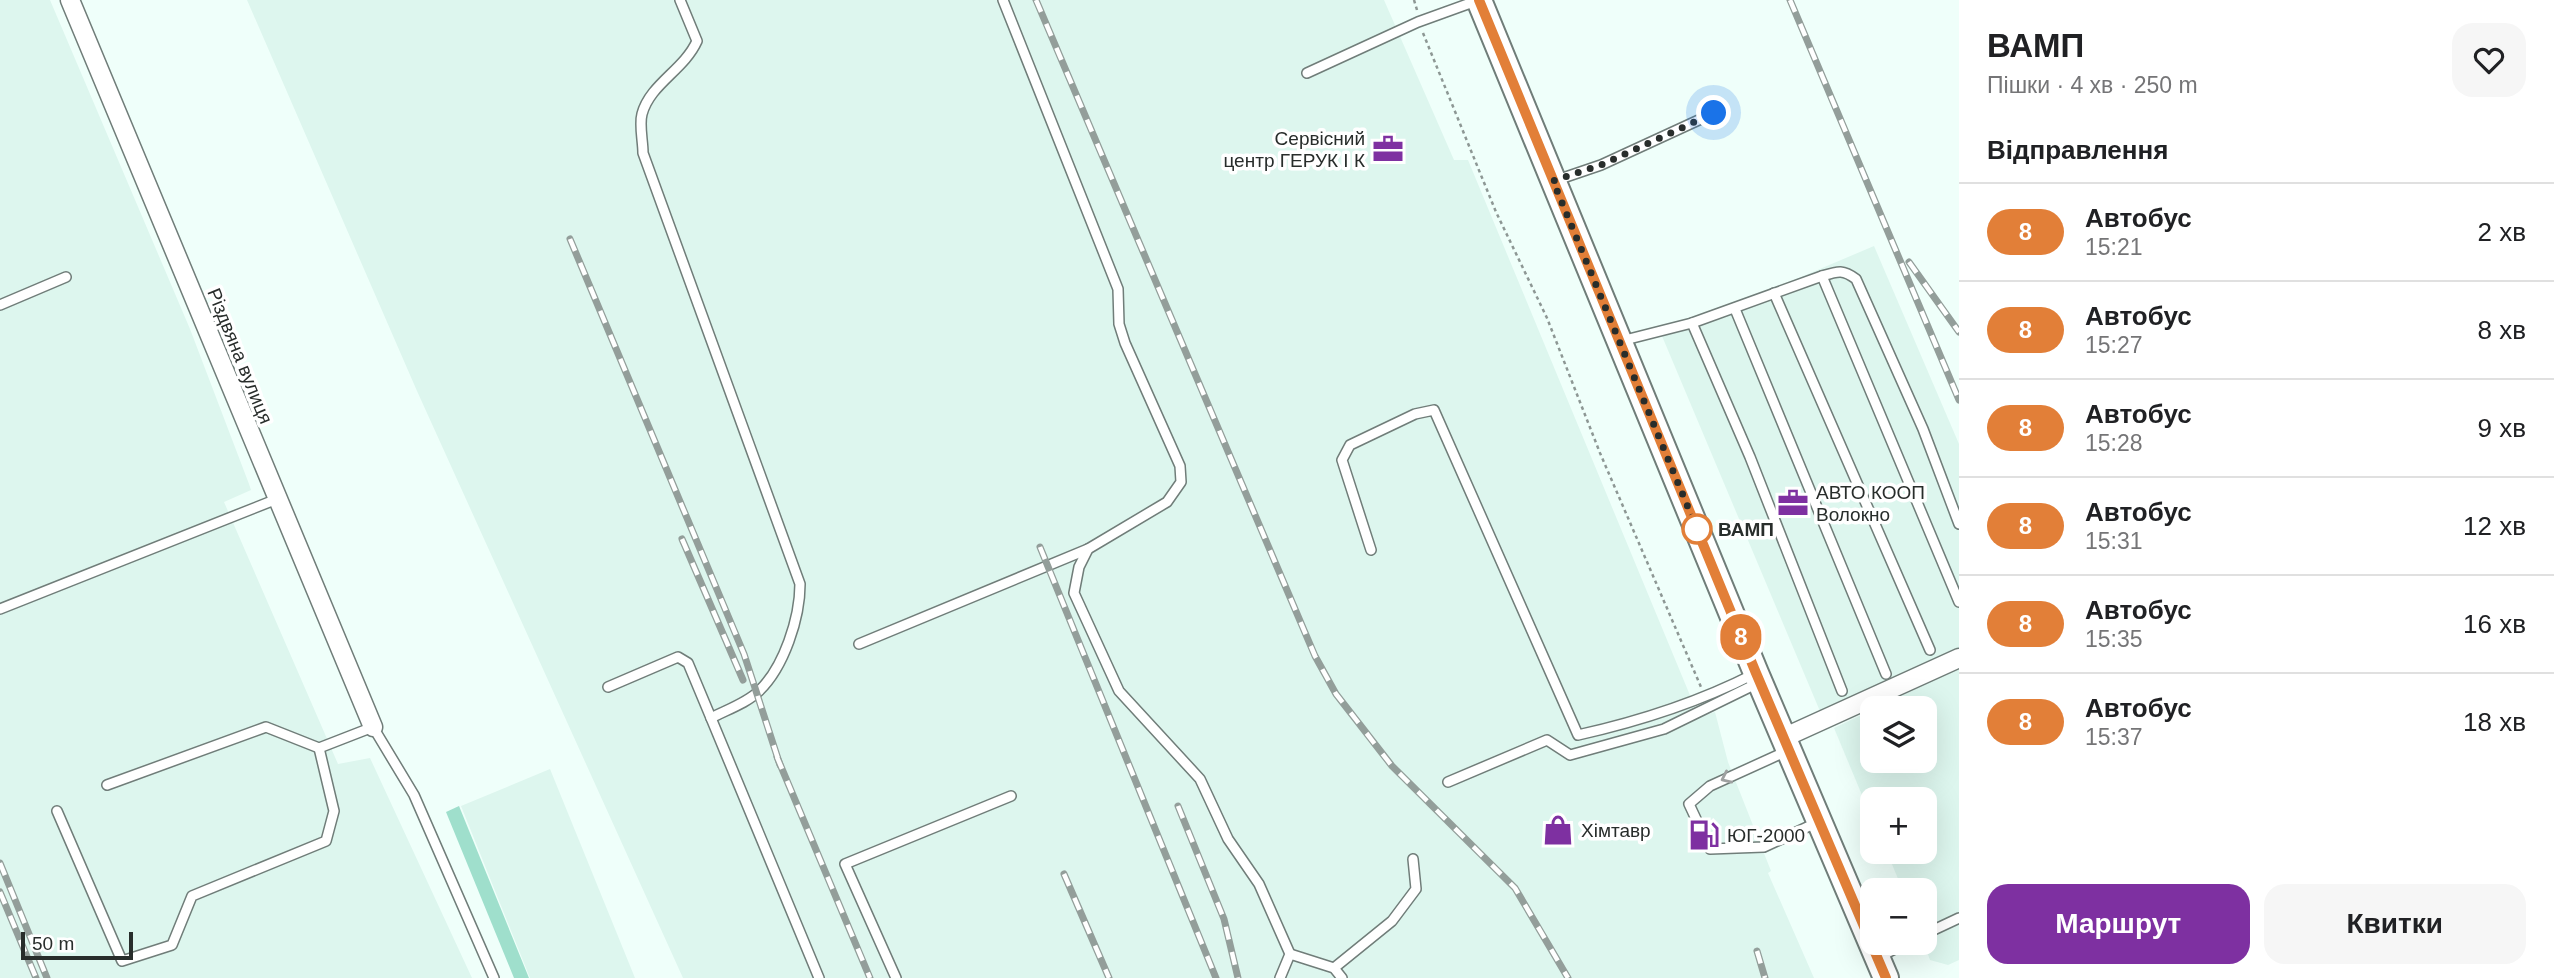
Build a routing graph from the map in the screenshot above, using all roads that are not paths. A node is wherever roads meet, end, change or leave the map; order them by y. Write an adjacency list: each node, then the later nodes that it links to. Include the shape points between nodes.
1 (70, 0): 15 (street, Різдвяна вулиця)
2 (680, 0): 28 (lane, via 697,41 690,57 652,94 641,116 643,153 800,584 800,603 776,668 758,692)
3 (1003, 0): 17 (lane, via 1118,289 1119,324 1125,343 1180,466 1181,482 1167,502)
4 (1478, 0): 5 (lane); 7 (main road)
5 (1307, 73)
6 (1714, 113): 7 (lane, via 1601,165)
7 (1553, 181): 14 (main road)
8 (1822, 276): 10 (lane); 16 (lane, via 1841,270 1857,279); 19 (lane)
9 (66, 277): 11 (lane)
10 (1774, 293): 12 (lane); 22 (lane)
11 (0, 305)
12 (1735, 309): 13 (lane); 24 (lane)
13 (1692, 323): 14 (lane); 27 (lane)
14 (1619, 341): 25 (main road)
15 (277, 499): 20 (lane); 29 (street, Різдвяна вулиця)
16 (1959, 524)
17 (1088, 549): 21 (lane); 40 (lane, via 1074,593 1119,691 1200,779 1228,839 1259,884)
18 (1371, 550): 25 (lane, via 1342,460 1350,445 1415,414 1434,410 1578,736 1634,723)
19 (1959, 602)
20 (0, 609)
21 (859, 644)
22 (1930, 650)
23 (1959, 658): 30 (street)
24 (1886, 674)
25 (1758, 677): 30 (main road); 32 (lane, via 1664,729 1570,755 1547,740)
26 (608, 687): 28 (lane, via 678,657 688,663)
27 (1842, 691)
28 (711, 718): 45 (lane)
29 (373, 727): 31 (lane); 44 (lane, via 414,795)
30 (1786, 744): 36 (main road); 36 (lane, one-way to 36, via 1710,786 1689,804 1710,849 1764,848)
31 (319, 748): 33 (lane, via 266,727); 35 (lane, via 334,811 326,841 192,897 172,945 122,961)
32 (1448, 782)
33 (107, 785)
34 (1011, 796): 46 (lane, via 845,864)
35 (57, 811)
36 (1819, 822): 43 (main road)
37 (1413, 859): 42 (lane, via 1416,889 1392,921)
38 (1959, 918): 39 (lane)
39 (1937, 928)
40 (1290, 954): 42 (lane); 47 (lane)
41 (1895, 955): 43 (lane)
42 (1334, 968): 48 (lane)
43 (1881, 968)
44 (494, 978)
45 (819, 978)
46 (896, 978)
47 (1280, 978)
48 (1342, 978)

